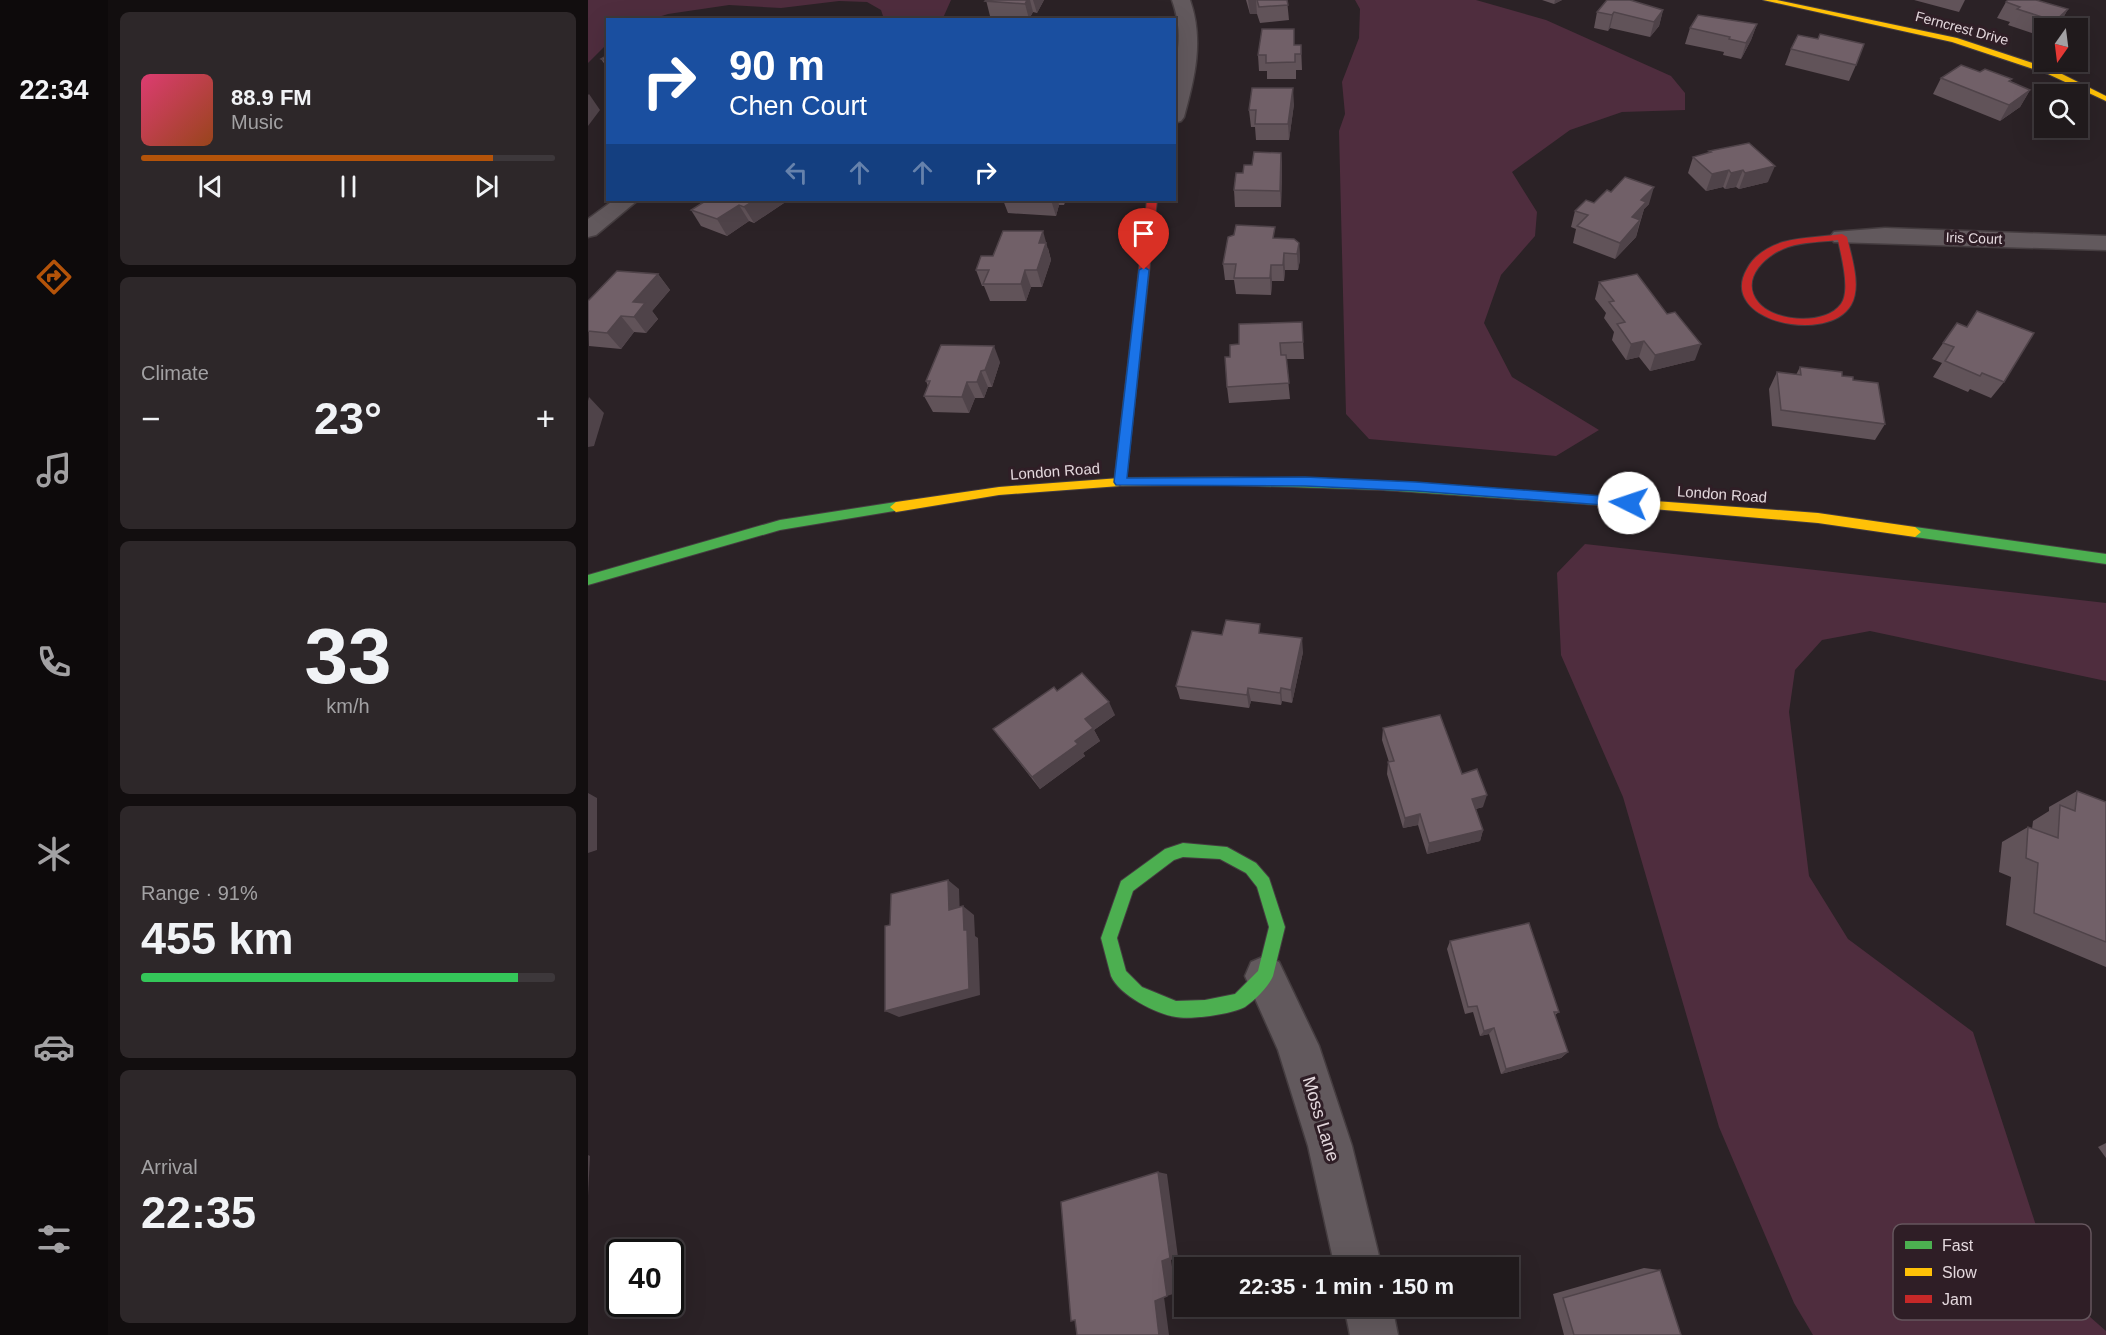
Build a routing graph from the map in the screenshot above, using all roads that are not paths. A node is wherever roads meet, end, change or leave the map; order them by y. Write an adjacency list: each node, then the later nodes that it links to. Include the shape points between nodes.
1 (1181, 0): 4 (street, via 1190,43 1187,74)
2 (1767, 0): 3 (street, Ferncrest Drive, via 1954,40 2051,72)
3 (2106, 99)
4 (1176, 110)
5 (626, 201): 7 (street)
6 (1152, 201): 10 (street)
7 (588, 230)
8 (1842, 237): 8 (street, Iris Court, via 1780,246 1760,256 1749,271 1746,288 1756,307 1766,314 1813,321 1836,313 1849,295); 9 (street, Iris Court)
9 (2106, 243)
10 (1120, 482): 11 (street, London Road, via 1305,481 1451,489 1818,518); 12 (street, London Road, via 999,491 780,525)
11 (2106, 559)
12 (588, 580)
13 (1265, 976): 13 (street, via 1277,927 1264,883 1251,868 1222,852 1183,850 1170,854 1127,886 1109,938 1119,976 1136,993 1176,1009 1204,1008 1239,1001); 14 (street, Moss Lane, via 1298,1046 1330,1146)
14 (1356, 1257)
15 (1370, 1317): 16 (street)
16 (1374, 1335)

